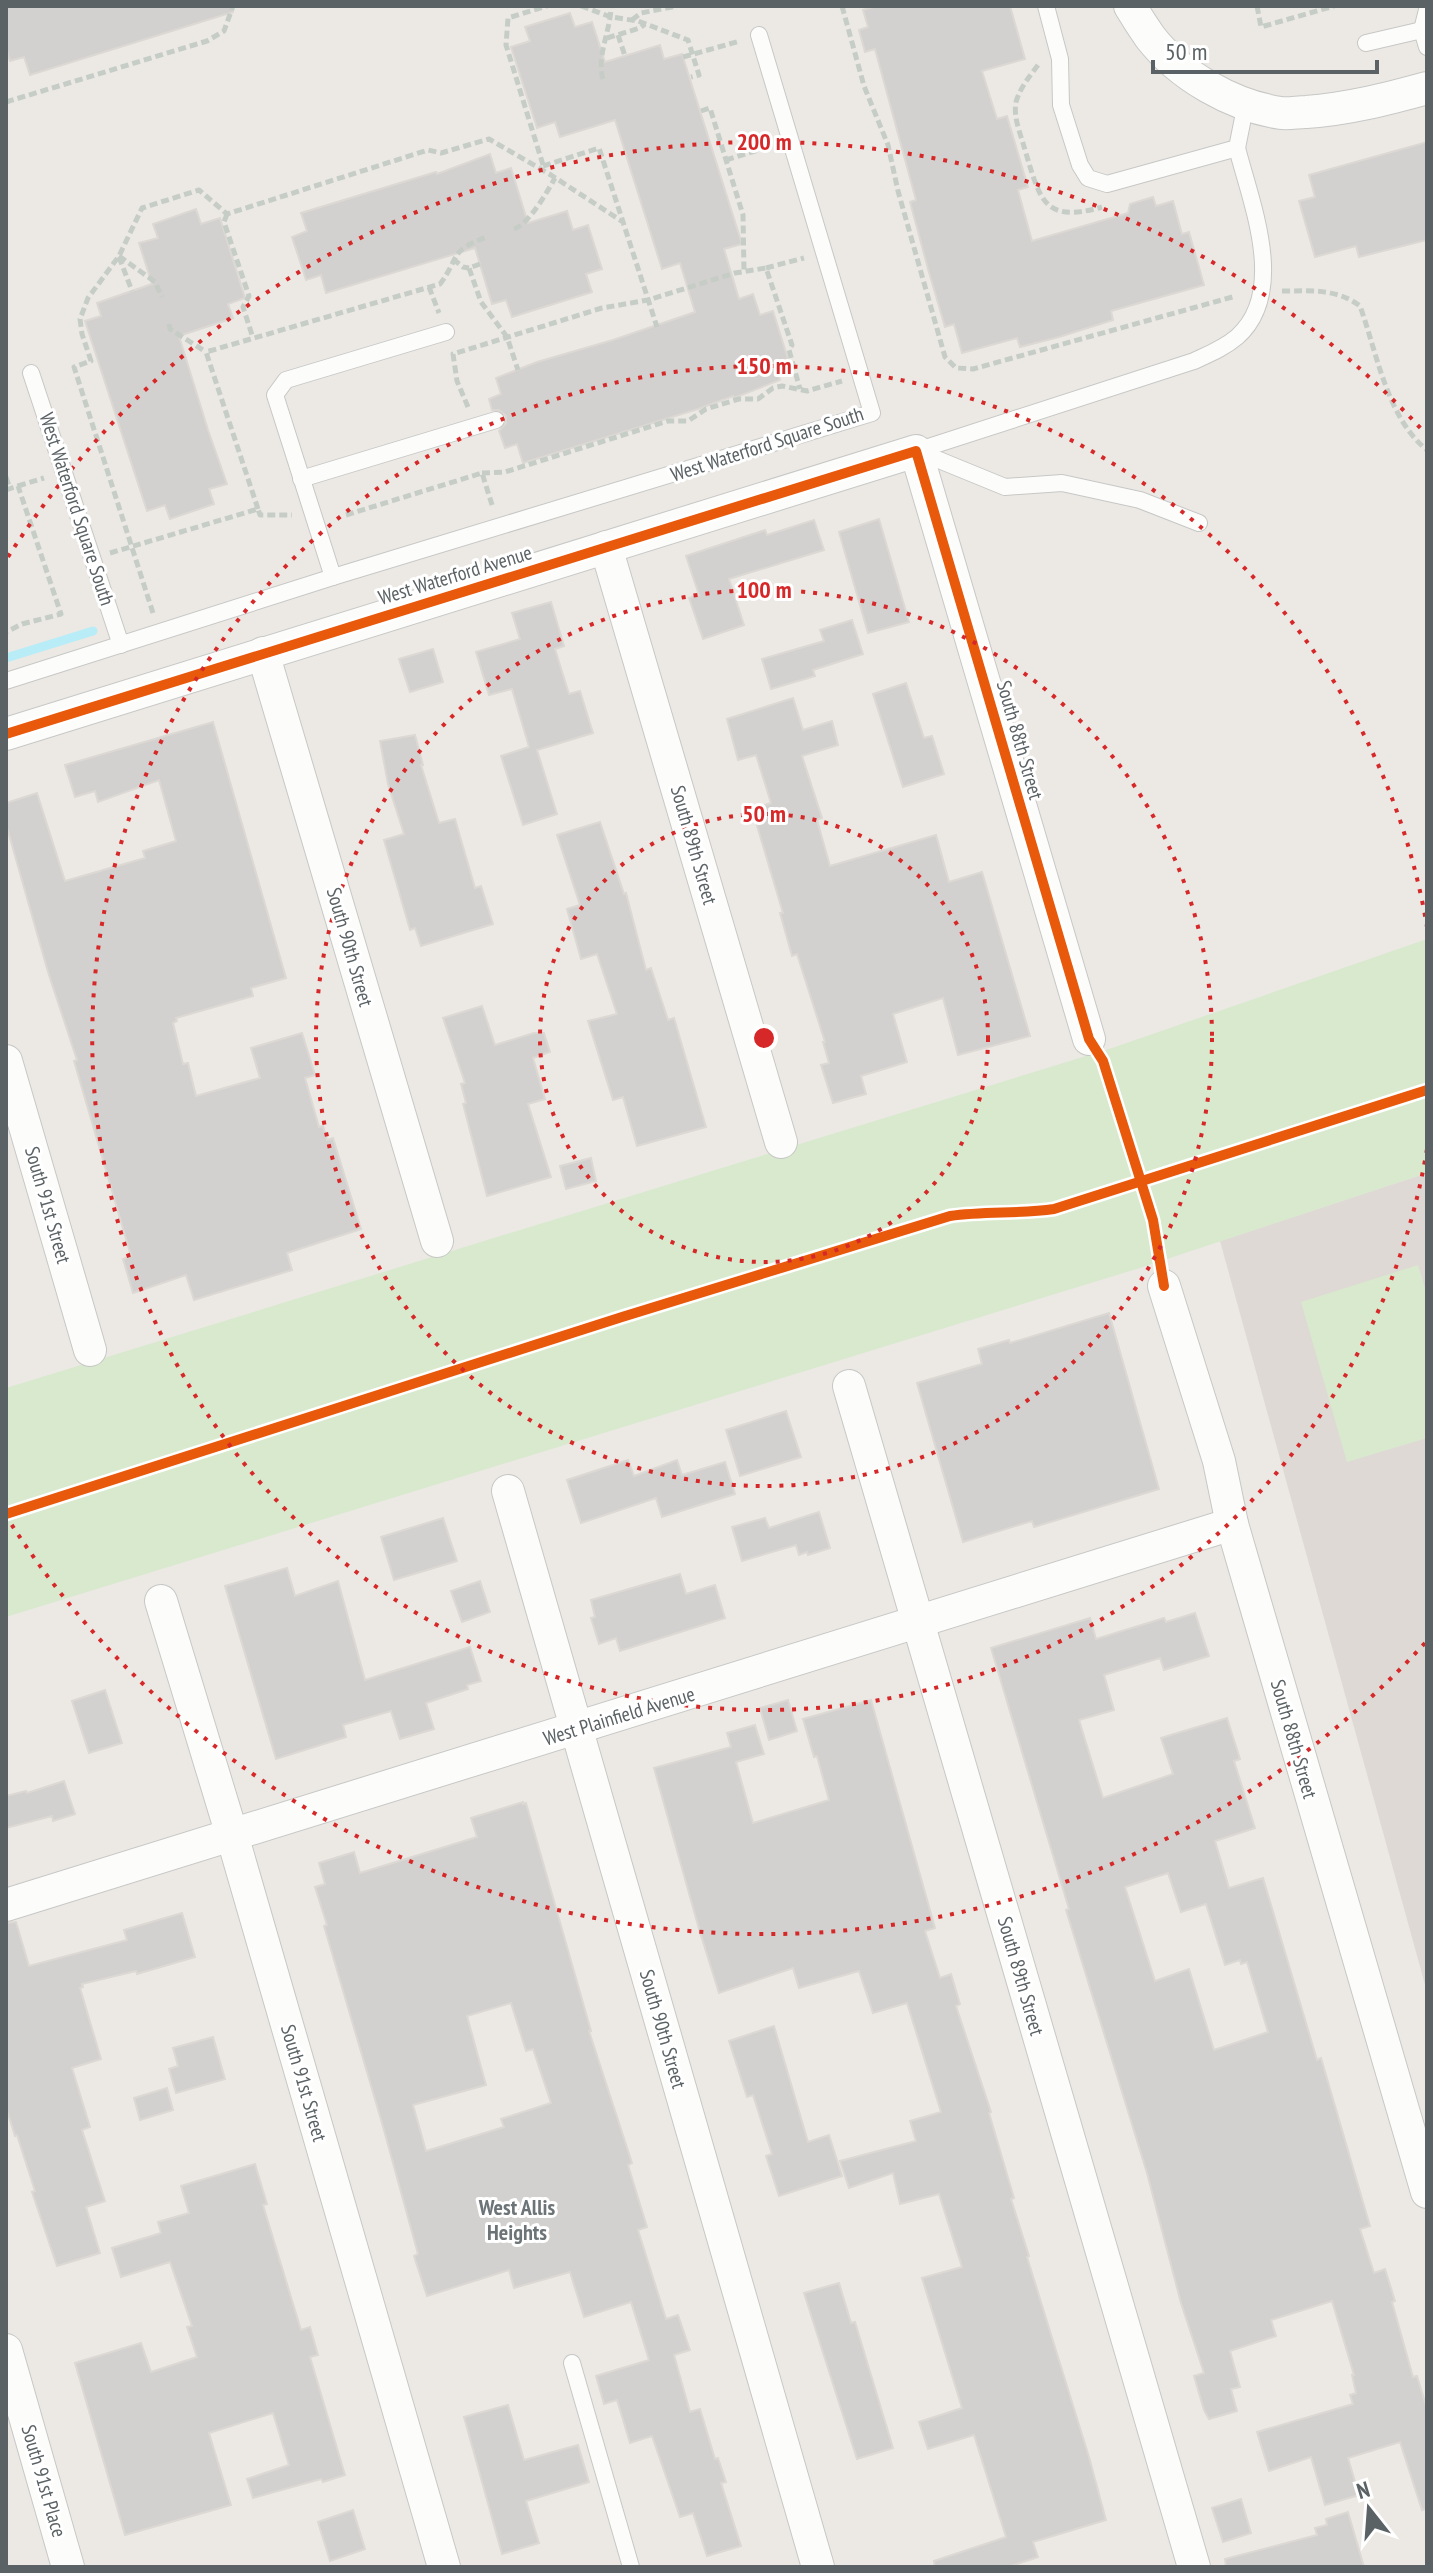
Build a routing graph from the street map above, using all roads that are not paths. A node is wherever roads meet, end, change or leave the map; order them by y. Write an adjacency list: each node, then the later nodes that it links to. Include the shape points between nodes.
1 (1046, 6): 10 (lane, via 1060,59 1061,105 1088,178 1107,184)
2 (1130, 6): 9 (street, via 1151,39 1176,63 1204,85)
3 (1427, 10): 4 (lane)
4 (1422, 30): 6 (lane); 7 (lane)
5 (759, 35): 18 (lane, West Waterford Square South, via 872,413)
6 (1366, 43)
7 (1427, 47)
8 (1427, 88): 9 (street, via 1325,111 1283,113)
9 (1246, 103): 10 (lane)
10 (1237, 148): 14 (lane, via 1264,273 1252,320 1239,336 1194,361)
11 (446, 332): 15 (lane, via 286,380 275,395)
12 (31, 373): 19 (lane, West Waterford Square South)
13 (496, 420): 15 (lane)
14 (916, 451): 16 (lane, via 1005,487 1062,483 1140,500); 17 (street, West Waterford Avenue); 23 (street, South 88th Street)
15 (301, 479): 18 (lane)
16 (1199, 523)
17 (606, 547): 20 (street, West Waterford Avenue); 25 (street, South 89th Street)
18 (333, 577): 19 (lane, West Waterford Square South)
19 (121, 645): 21 (lane, West Waterford Square South)
20 (263, 653): 22 (street, West Waterford Avenue); 26 (street, South 90th Street)
21 (6, 681)
22 (6, 734)
23 (1089, 1039)
24 (6, 1061): 28 (street, South 91st Street)
25 (781, 1142)
26 (437, 1241)
27 (1164, 1286): 31 (street, South 88th Street, via 1219,1461)
28 (90, 1350)
29 (849, 1386): 33 (street, South 89th Street)
30 (508, 1491): 34 (street, South 90th Street)
31 (1232, 1524): 33 (street, West Plainfield Avenue); 37 (street, South 88th Street)
32 (161, 1601): 35 (street, South 91st Street)
33 (919, 1623): 34 (street, West Plainfield Avenue); 44 (street, South 89th Street)
34 (576, 1729): 35 (street, West Plainfield Avenue); 43 (street, South 90th Street)
35 (232, 1835): 36 (street, West Plainfield Avenue); 41 (street, South 91st Street)
36 (6, 1905)
37 (1427, 2192)
38 (6, 2350): 40 (street, South 91st Place)
39 (572, 2363): 42 (lane)
40 (68, 2567)
41 (444, 2567)
42 (631, 2567)
43 (818, 2567)
44 (1194, 2567)

